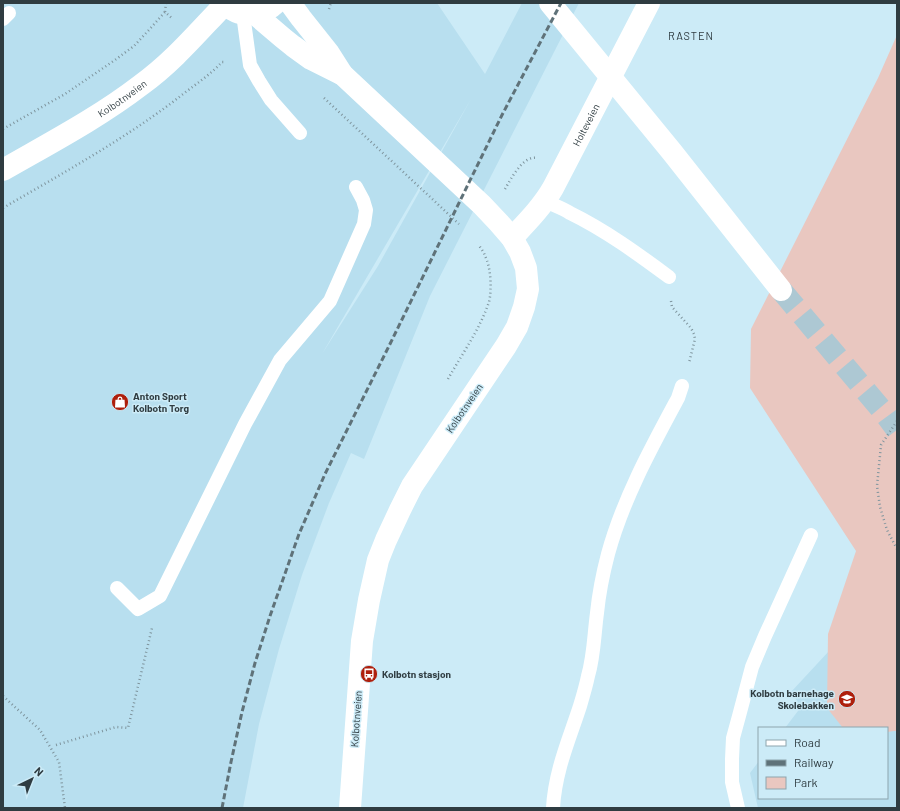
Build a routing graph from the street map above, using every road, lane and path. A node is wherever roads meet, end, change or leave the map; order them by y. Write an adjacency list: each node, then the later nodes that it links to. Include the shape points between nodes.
1 (166, 3): 7 (path)
2 (276, 3): 6 (street, Kolbotnveien, via 264,12)
3 (290, 3): 9 (street, Kolbotnveien)
4 (550, 3): 22 (street)
5 (649, 3): 16 (street, Holteveien)
6 (237, 9): 9 (street, Kolbotnveien); 12 (lane, via 250,65 258,81 271,100); 14 (street, Kolbotnveien, via 142,85 86,122)
7 (165, 12): 8 (path); 11 (path, via 134,46 115,60 65,94)
8 (174, 20)
9 (343, 76): 17 (street, Kolbotnveien)
10 (324, 98): 18 (path)
11 (3, 129)
12 (300, 132)
13 (540, 159): 17 (path, via 533,157 522,164)
14 (3, 170)
15 (356, 187): 29 (lane, via 366,210 364,224 330,301 280,360 245,424)
16 (545, 201): 19 (street, Holteveien); 21 (lane, via 592,224)
17 (485, 209): 19 (street, Kolbotnveien)
18 (459, 224)
19 (512, 238): 33 (street, Kolbotnveien, via 526,268 528,289 516,327 506,346 412,486 378,560 362,641)
20 (476, 240): 23 (path, via 486,256 489,268 489,300 479,324)
21 (670, 277): 24 (path, via 672,307 691,328 694,339)
22 (781, 290)
23 (445, 384)
24 (682, 386): 34 (lane, via 638,475 608,554 597,613 593,654 580,706 562,756)
25 (897, 421): 27 (path, via 881,445 877,486 887,530)
26 (811, 535): 35 (lane, via 765,636 738,716 733,738 732,782)
27 (897, 549)
28 (117, 588): 29 (lane, via 138,609)
29 (160, 596): 31 (path, via 128,728 116,727)
30 (3, 696): 32 (path, via 40,730 59,762)
31 (56, 745)
32 (65, 808)
33 (350, 808)
34 (553, 808)
35 (738, 808)

